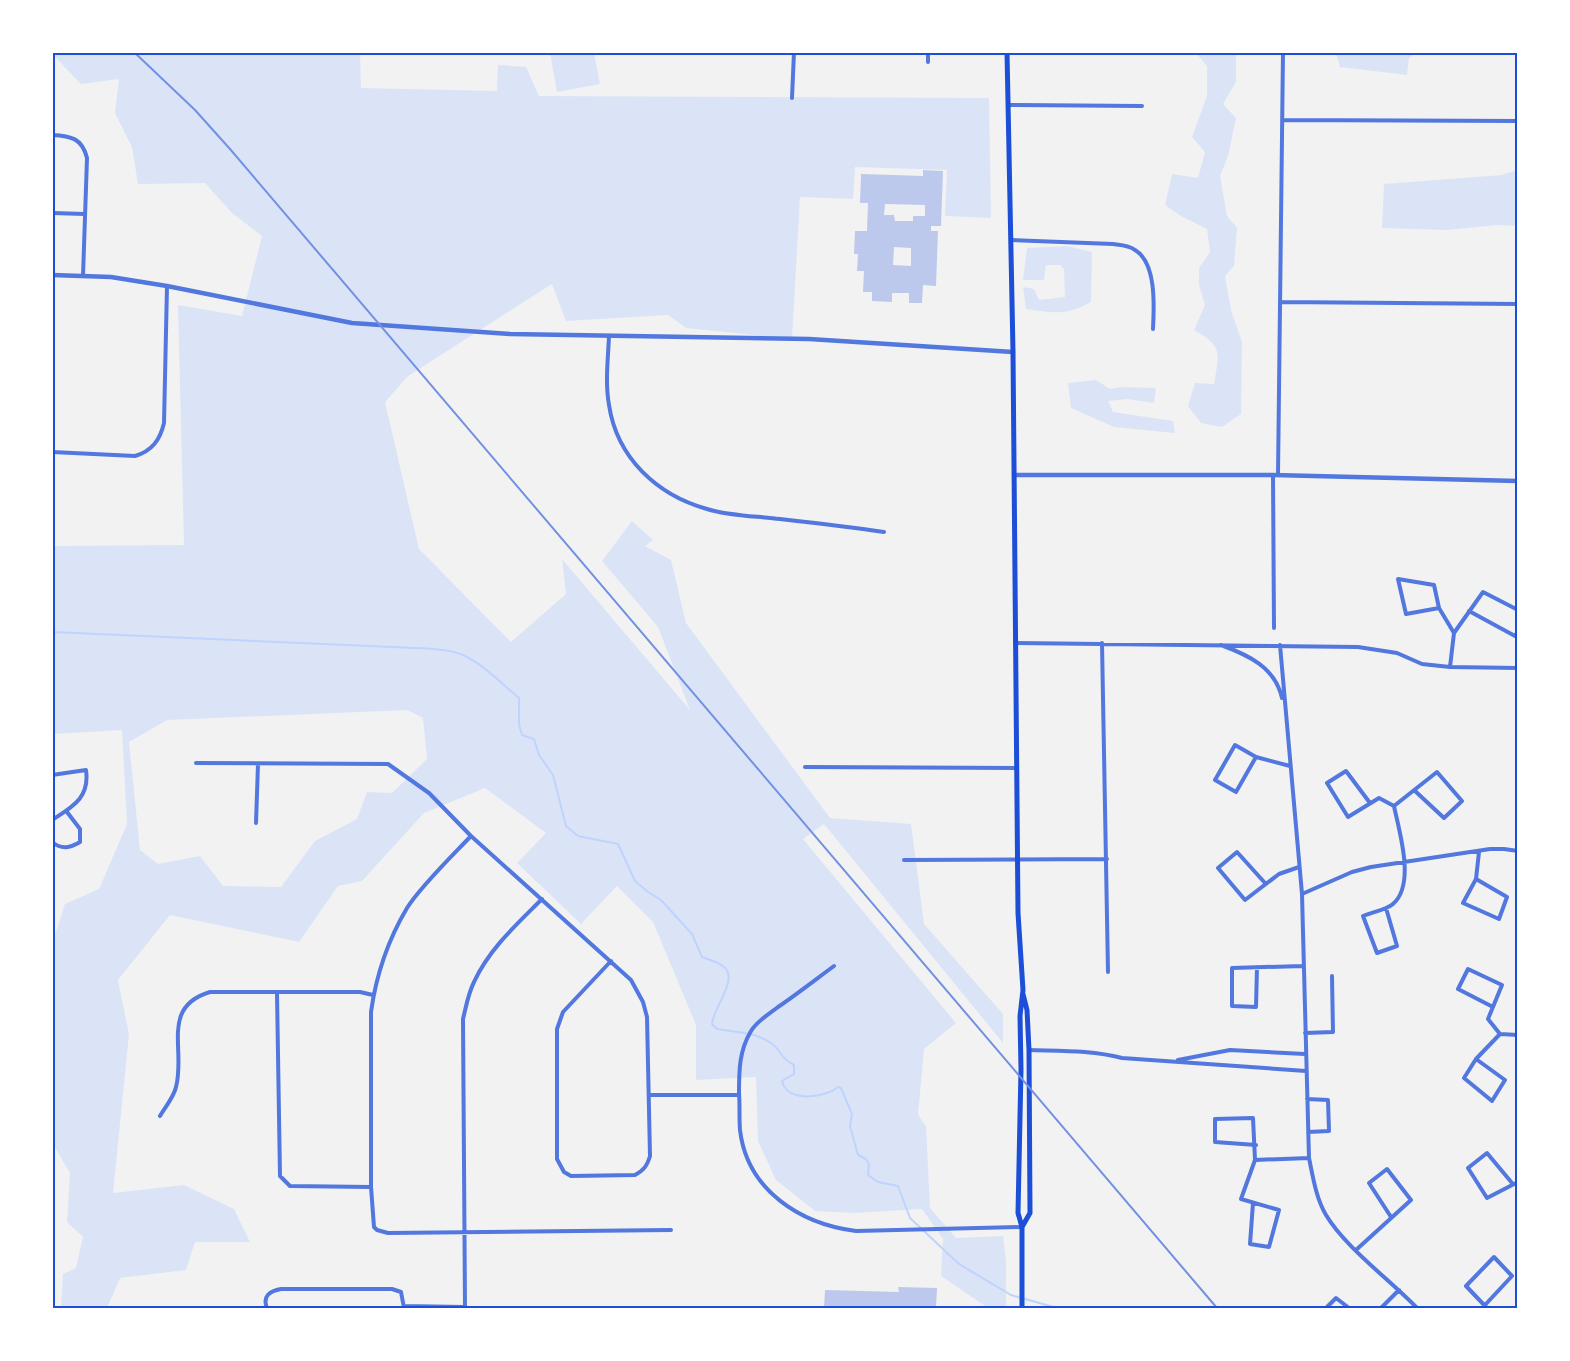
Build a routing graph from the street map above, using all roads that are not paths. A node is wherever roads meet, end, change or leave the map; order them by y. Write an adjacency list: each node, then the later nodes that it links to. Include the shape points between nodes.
1 (794, 52): 6 (street)
2 (928, 52): 5 (street)
3 (1007, 52): 7 (main road)
4 (1283, 52): 9 (street)
5 (928, 62)
6 (792, 98)
7 (1008, 105): 8 (street); 14 (main road)
8 (1142, 106)
9 (1283, 120): 10 (street); 18 (street)
10 (1518, 121)
11 (52, 135): 13 (street, via 76,138 85,150)
12 (52, 213): 13 (street)
13 (85, 214): 16 (street)
14 (1011, 240): 20 (street, via 1113,244 1138,251 1151,274); 22 (main road)
15 (52, 275): 16 (street)
16 (83, 276): 17 (street)
17 (167, 286): 21 (street, via 352,323 510,334); 23 (street, via 165,423 161,437 146,453 135,456)
18 (1281, 302): 19 (street); 25 (street)
19 (1518, 304)
20 (1153, 329)
21 (609, 336): 22 (street, via 809,339); 27 (street, via 607,385 613,425 630,459 666,492 709,510)
22 (1013, 352): 24 (main road)
23 (52, 452)
24 (1014, 475): 25 (street); 34 (main road)
25 (1275, 475): 26 (street); 31 (street)
26 (1518, 481)
27 (885, 532)
28 (1439, 608): 28 (street, via 1406,614 1398,579 1434,585); 33 (street)
29 (1518, 610): 30 (street, via 1483,592)
30 (1469, 611): 32 (street, via 1515,636); 33 (street)
31 (1274, 628)
32 (1518, 631)
33 (1454, 633): 38 (street)
34 (1015, 643): 35 (street); 46 (main road)
35 (1102, 643): 36 (street); 59 (street)
36 (1217, 644): 37 (street); 40 (street, via 1246,655 1268,671 1280,692)
37 (1280, 645): 38 (street, via 1383,650 1422,664); 40 (street)
38 (1450, 667): 39 (street)
39 (1518, 668)
40 (1286, 723): 44 (street)
41 (1256, 757): 41 (street, via 1235,745 1215,780 1236,792); 44 (street)
42 (196, 763): 43 (street)
43 (258, 764): 53 (street); 54 (street, via 388,764 429,793)
44 (1290, 766): 62 (street)
45 (805, 767): 46 (street)
46 (1017, 768): 58 (main road)
47 (52, 775): 51 (street, via 86,770 86,788)
48 (1414, 790): 48 (street, via 1437,772 1462,801 1444,818); 50 (street)
49 (1370, 803): 49 (street, via 1348,817 1327,783 1346,771); 50 (street, via 1379,798)
50 (1394, 806): 61 (street)
51 (67, 812): 52 (street); 55 (street, via 80,829 80,842 65,848)
52 (54, 817)
53 (256, 823)
54 (471, 836): 66 (street); 76 (street, via 408,907 381,966)
55 (52, 842)
56 (1479, 852): 57 (street); 61 (street); 63 (street)
57 (1518, 852)
58 (1017, 859): 59 (street); 60 (street); 74 (main road)
59 (1107, 859): 72 (street)
60 (904, 860)
61 (1406, 863): 65 (street, via 1352,872); 67 (street, via 1402,895)
62 (1299, 867): 64 (street); 65 (street)
63 (1476, 879): 63 (street, via 1462,903 1499,919 1507,897)
64 (1265, 883): 64 (street, via 1245,900 1218,868 1237,852)
65 (1302, 894): 70 (street)
66 (542, 898): 68 (street); 100 (street, via 485,962 473,984 463,1019)
67 (1386, 908): 67 (street, via 1363,916 1377,953 1397,946)
68 (611, 961): 86 (street, via 631,980 643,1002); 86 (street, via 563,1012 556,1029 557,1159 564,1173 635,1175 643,1171 650,1156)
69 (834, 966): 87 (street, via 752,1029 740,1061)
70 (1303, 966): 71 (street); 78 (street)
71 (1257, 967): 71 (street, via 1232,968 1232,1006 1257,1007)
72 (1108, 972)
73 (1332, 976): 78 (street, via 1333,1032)
74 (1023, 990): 81 (main road); 98 (main road, via 1018,1212)
75 (277, 993): 76 (street); 89 (street, via 210,992 190,1001 180,1016 176,1088); 95 (street, via 280,1176 296,1186)
76 (373, 995): 95 (street)
77 (1493, 1007): 77 (street, via 1502,985 1468,969 1458,989); 79 (street, via 1488,1019)
78 (1305, 1033): 82 (street)
79 (1500, 1034): 80 (street); 83 (street)
80 (1518, 1035)
81 (1029, 1050): 84 (street, via 1082,1051); 98 (main road, via 1030,1213)
82 (1305, 1054): 84 (street, via 1230,1050); 85 (street)
83 (1476, 1059): 83 (street, via 1505,1080 1492,1101 1464,1078)
84 (1172, 1061): 85 (street)
85 (1306, 1071): 88 (street)
86 (650, 1095): 87 (street)
87 (740, 1095): 98 (street, via 741,1131 759,1179 788,1208 804,1217 856,1231)
88 (1307, 1100): 90 (street); 90 (street, via 1328,1100 1329,1131)
89 (160, 1116)
90 (1308, 1132): 92 (street)
91 (1256, 1146): 91 (street, via 1253,1118 1215,1119 1215,1142); 93 (street)
92 (1309, 1158): 93 (street); 101 (street, via 1326,1215)
93 (1256, 1160): 96 (street, via 1241,1199)
94 (1515, 1183): 94 (street, via 1487,1153 1468,1168 1487,1198)
95 (371, 1187): 100 (street, via 372,1222 377,1230)
96 (1253, 1203): 96 (street, via 1278,1210 1269,1247 1250,1244)
97 (1391, 1217): 97 (street, via 1411,1200 1387,1169 1369,1183); 101 (street)
98 (1022, 1227): 103 (main road)
99 (671, 1230): 100 (street)
100 (466, 1232): 105 (street)
101 (1356, 1250): 102 (street)
102 (1399, 1290): 110 (street); 111 (street)
103 (1022, 1306)
104 (404, 1307): 105 (street); 107 (street, via 401,1292 392,1289 281,1289 266,1296)
105 (465, 1307)
106 (1486, 1307): 106 (street, via 1512,1275 1494,1257 1466,1286)
107 (267, 1308)
108 (1326, 1308): 109 (street, via 1336,1298)
109 (1348, 1308)
110 (1381, 1308)
111 (1417, 1308)

